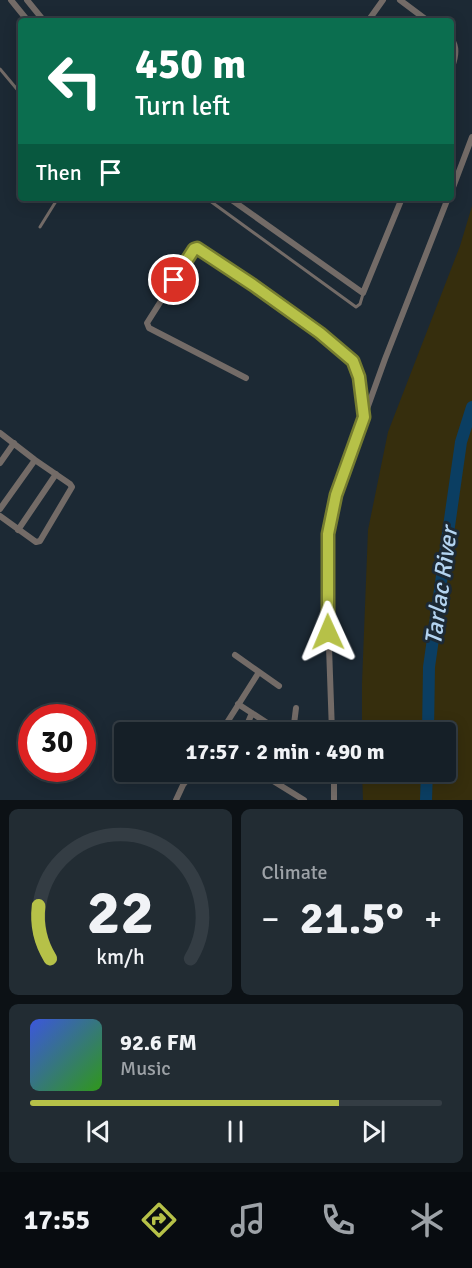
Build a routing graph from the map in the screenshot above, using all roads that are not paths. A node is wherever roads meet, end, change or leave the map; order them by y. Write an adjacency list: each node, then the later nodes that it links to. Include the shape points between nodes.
1 (11, 0): 6 (street)
2 (27, 0): 5 (street)
3 (383, 0): 9 (street)
4 (400, 0): 10 (street)
5 (37, 12): 7 (street); 8 (street)
6 (25, 18)
7 (30, 18)
8 (42, 18)
9 (370, 18)
10 (424, 18)
11 (454, 43): 12 (street)
12 (454, 61)
13 (0, 69): 14 (lane)
14 (18, 90)
15 (472, 136): 16 (street)
16 (454, 185)
17 (56, 201): 22 (lane)
18 (210, 201): 23 (lane, via 356,308)
19 (239, 201): 23 (street)
20 (401, 201): 23 (street)
21 (447, 201): 25 (street)
22 (40, 227)
23 (363, 292)
24 (246, 378): 25 (street, via 148,326 194,249 253,285 353,361)
25 (364, 417): 44 (street, via 336,495 328,534)
26 (0, 433): 27 (street)
27 (14, 443): 28 (street); 29 (street)
28 (35, 460): 30 (street); 31 (street)
29 (0, 463)
30 (56, 474): 33 (street); 33 (street, via 72,487 40,541)
31 (0, 509)
32 (0, 516): 33 (street)
33 (18, 530)
34 (235, 655): 35 (street)
35 (260, 672): 36 (street); 37 (street)
36 (279, 686)
37 (238, 704): 39 (street); 40 (street)
38 (296, 708): 43 (street)
39 (252, 713): 41 (street); 42 (street)
40 (227, 722)
41 (248, 722)
42 (266, 722)
43 (294, 722)
44 (332, 722)
45 (185, 782): 48 (street)
46 (275, 782): 49 (street)
47 (334, 783): 50 (street)
48 (177, 800)
49 (304, 800)
50 (334, 800)

